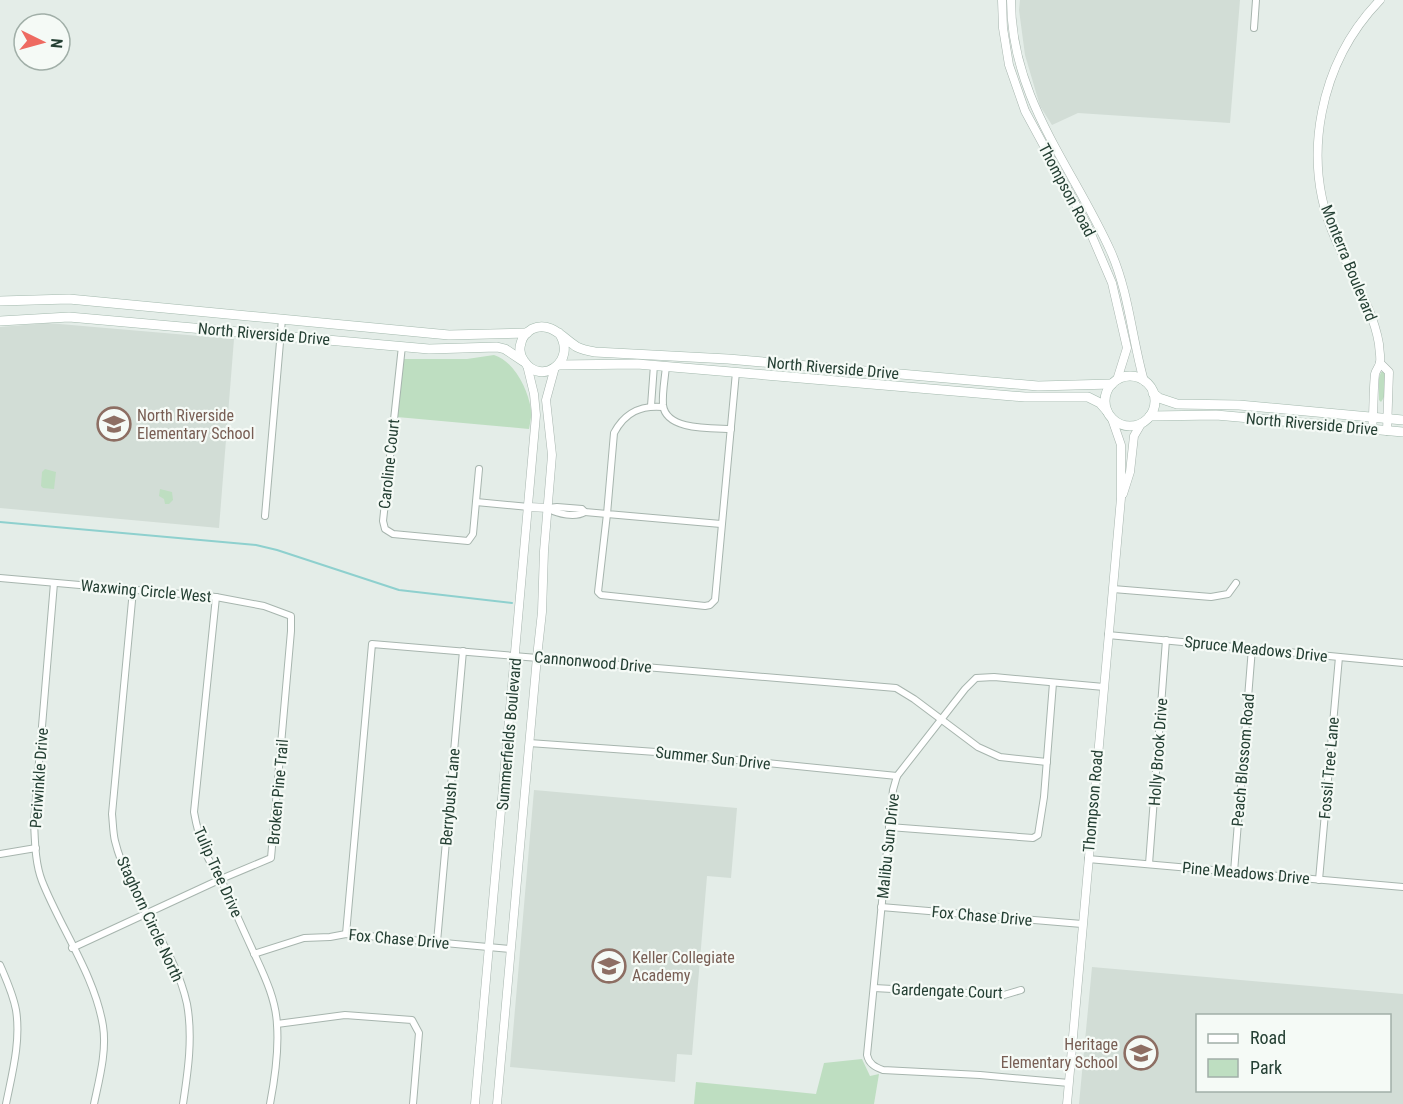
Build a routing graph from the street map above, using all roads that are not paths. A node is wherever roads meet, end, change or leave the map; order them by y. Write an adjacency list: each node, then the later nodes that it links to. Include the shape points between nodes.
1 (1002, 0): 7 (street, Thompson Road, via 1010,64)
2 (1011, 0): 6 (street, Thompson Road, via 1019,62)
3 (1256, 0): 5 (street)
4 (1380, 0): 17 (street, Monterra Boulevard, via 1336,64 1322,113 1318,157 1326,214 1374,325)
5 (1254, 28)
6 (1039, 117): 7 (street); 8 (street, Thompson Road, via 1096,222)
7 (1029, 120): 9 (street, Thompson Road, via 1088,227)
8 (1121, 280): 9 (street); 25 (street, Thompson Road)
9 (1112, 283): 26 (street, Thompson Road, via 1127,348)
10 (0, 301): 11 (main road, North Riverside Drive, via 69,299)
11 (282, 319): 13 (main road, North Riverside Drive, via 449,335); 15 (street)
12 (0, 321): 15 (main road, North Riverside Drive, via 69,317)
13 (527, 333): 14 (main road, North Riverside Drive, via 546,327); 18 (main road, via 520,350)
14 (559, 333): 20 (main road, via 565,352); 23 (main road, North Riverside Drive, via 578,347 595,352)
15 (280, 336): 16 (main road, North Riverside Drive); 48 (street)
16 (402, 346): 18 (main road, North Riverside Drive, via 497,347); 44 (street, Caroline Court, via 383,526 393,534 468,541 473,534)
17 (1380, 363): 34 (street, Monterra Boulevard, via 1375,373); 35 (street, Monterra Boulevard, via 1389,372)
18 (526, 364): 20 (main road, North Riverside Drive, via 545,372); 45 (street, Summerfields Boulevard, via 536,416)
19 (654, 365): 20 (main road, North Riverside Drive); 21 (main road, North Riverside Drive); 30 (street)
20 (557, 366): 46 (street, Summerfields Boulevard, via 546,400 552,455)
21 (666, 366): 22 (main road, North Riverside Drive); 31 (street)
22 (736, 372): 27 (main road, North Riverside Drive); 38 (street)
23 (881, 372): 24 (main road, North Riverside Drive); 27 (main road)
24 (892, 373): 26 (main road, North Riverside Drive, via 1038,386); 28 (main road)
25 (1144, 381): 26 (main road, North Riverside Drive, via 1134,377); 29 (main road)
26 (1115, 382): 32 (main road, via 1106,397)
27 (880, 384): 28 (main road, North Riverside Drive)
28 (891, 385): 32 (main road, North Riverside Drive, via 1038,398 1088,397)
29 (1153, 393): 33 (main road, via 1155,405); 34 (main road, North Riverside Drive, via 1177,404 1218,403)
30 (651, 406): 31 (street); 47 (street, via 628,414 614,433)
31 (663, 407): 38 (street, via 677,422 688,426)
32 (1110, 415): 37 (main road, North Riverside Drive, via 1126,426); 43 (street, Thompson Road, via 1121,445)
33 (1150, 416): 37 (main road); 39 (main road, North Riverside Drive, via 1216,415)
34 (1374, 416): 35 (main road, North Riverside Drive); 39 (street, Monterra Boulevard)
35 (1388, 418): 36 (main road, North Riverside Drive); 40 (street, Monterra Boulevard)
36 (1403, 420)
37 (1141, 424): 43 (street, Thompson Road, via 1134,436 1130,472)
38 (731, 429): 49 (street)
39 (1372, 429): 40 (main road, North Riverside Drive)
40 (1387, 430): 41 (main road, North Riverside Drive)
41 (1403, 432)
42 (479, 469): 44 (street, Caroline Court)
43 (1121, 498): 53 (street, Thompson Road)
44 (476, 502): 45 (street)
45 (529, 507): 46 (street); 61 (street, Summerfields Boulevard)
46 (548, 508): 47 (street, via 556,513); 62 (street, Summerfields Boulevard)
47 (608, 514): 49 (street); 49 (street, via 598,592 608,597 705,606 715,600)
48 (265, 516)
49 (721, 524)
50 (0, 578): 51 (street, Waxwing Circle West)
51 (54, 583): 54 (street, Waxwing Circle West); 72 (street, Periwinkle Drive, via 34,822)
52 (1236, 584): 53 (street, via 1228,594 1211,597)
53 (1113, 589): 57 (street, Thompson Road)
54 (133, 590): 55 (street, Waxwing Circle West); 81 (street, Staghorn Circle North, via 112,814 120,857)
55 (216, 597): 56 (street, Waxwing Circle West, via 264,606); 77 (street, Tulip Tree Drive, via 194,812 202,843)
56 (291, 616): 77 (street, Broken Pine Trail, via 271,858)
57 (1108, 635): 58 (street, Spruce Meadows Drive); 66 (street, Thompson Road)
58 (1166, 640): 59 (street, Spruce Meadows Drive); 75 (street, Holly Brook Drive)
59 (1252, 648): 63 (street, Spruce Meadows Drive); 76 (street, Peach Blossom Road)
60 (463, 651): 61 (street, Cannonwood Drive); 83 (street, Cannonwood Drive, via 372,644); 84 (street, Berrybush Lane)
61 (516, 656): 62 (street, Cannonwood Drive); 85 (street, Summerfields Boulevard)
62 (537, 657): 67 (street, Cannonwood Drive, via 896,688); 68 (street, Summerfields Boulevard)
63 (1339, 657): 64 (street, Spruce Meadows Drive); 78 (street, Fossil Tree Lane)
64 (1403, 663)
65 (1053, 683): 66 (street, Malibu Sun Drive); 67 (street, Malibu Sun Drive, via 976,678); 69 (street)
66 (1104, 687): 74 (street, Thompson Road)
67 (942, 719): 69 (street, Cannonwood Drive, via 978,747 1000,757); 70 (street, Malibu Sun Drive)
68 (529, 742): 70 (street, Summer Sun Drive); 87 (street, Summerfields Boulevard)
69 (1047, 762): 71 (street, via 1038,836)
70 (897, 776): 71 (street, Malibu Sun Drive)
71 (889, 827): 80 (street, Malibu Sun Drive)
72 (36, 848): 73 (street); 86 (street, Periwinkle Drive, via 41,879)
73 (0, 854)
74 (1088, 859): 75 (street, Pine Meadows Drive); 82 (street, Thompson Road)
75 (1149, 864): 76 (street, Pine Meadows Drive)
76 (1234, 872): 78 (street, Pine Meadows Drive)
77 (221, 879): 81 (street, Broken Pine Trail); 88 (street, Tulip Tree Drive)
78 (1319, 880): 79 (street, Pine Meadows Drive)
79 (1403, 887)
80 (881, 907): 82 (street, Fox Chase Drive); 90 (street, Malibu Sun Drive)
81 (147, 913): 86 (street, Broken Pine Trail); 96 (street, Staghorn Circle North, via 187,1002 190,1049)
82 (1082, 924): 93 (street, Thompson Road)
83 (346, 934): 84 (street, Fox Chase Drive); 88 (street, Fox Chase Drive, via 304,938)
84 (437, 942): 85 (street, Fox Chase Drive)
85 (490, 947): 87 (street, Fox Chase Drive); 99 (street, Summerfields Boulevard)
86 (72, 948): 95 (street, Periwinkle Drive, via 85,971 103,1028)
87 (511, 949): 100 (street, Summerfields Boulevard)
88 (254, 954): 92 (street, Tulip Tree Drive, via 273,999)
89 (0, 964): 94 (street, via 16,1010 17,1030)
90 (873, 987): 91 (street, Gardengate Court, via 1004,995); 93 (street, Malibu Sun Drive, via 867,1055 876,1068)
91 (1020, 990)
92 (277, 1024): 97 (street, Tulip Tree Drive); 98 (street, via 345,1015 412,1020 419,1033)
93 (1069, 1083): 101 (street, Thompson Road)
94 (6, 1104)
95 (94, 1104)
96 (183, 1104)
97 (270, 1104)
98 (413, 1104)
99 (475, 1104)
100 (497, 1104)
101 (1067, 1104)

